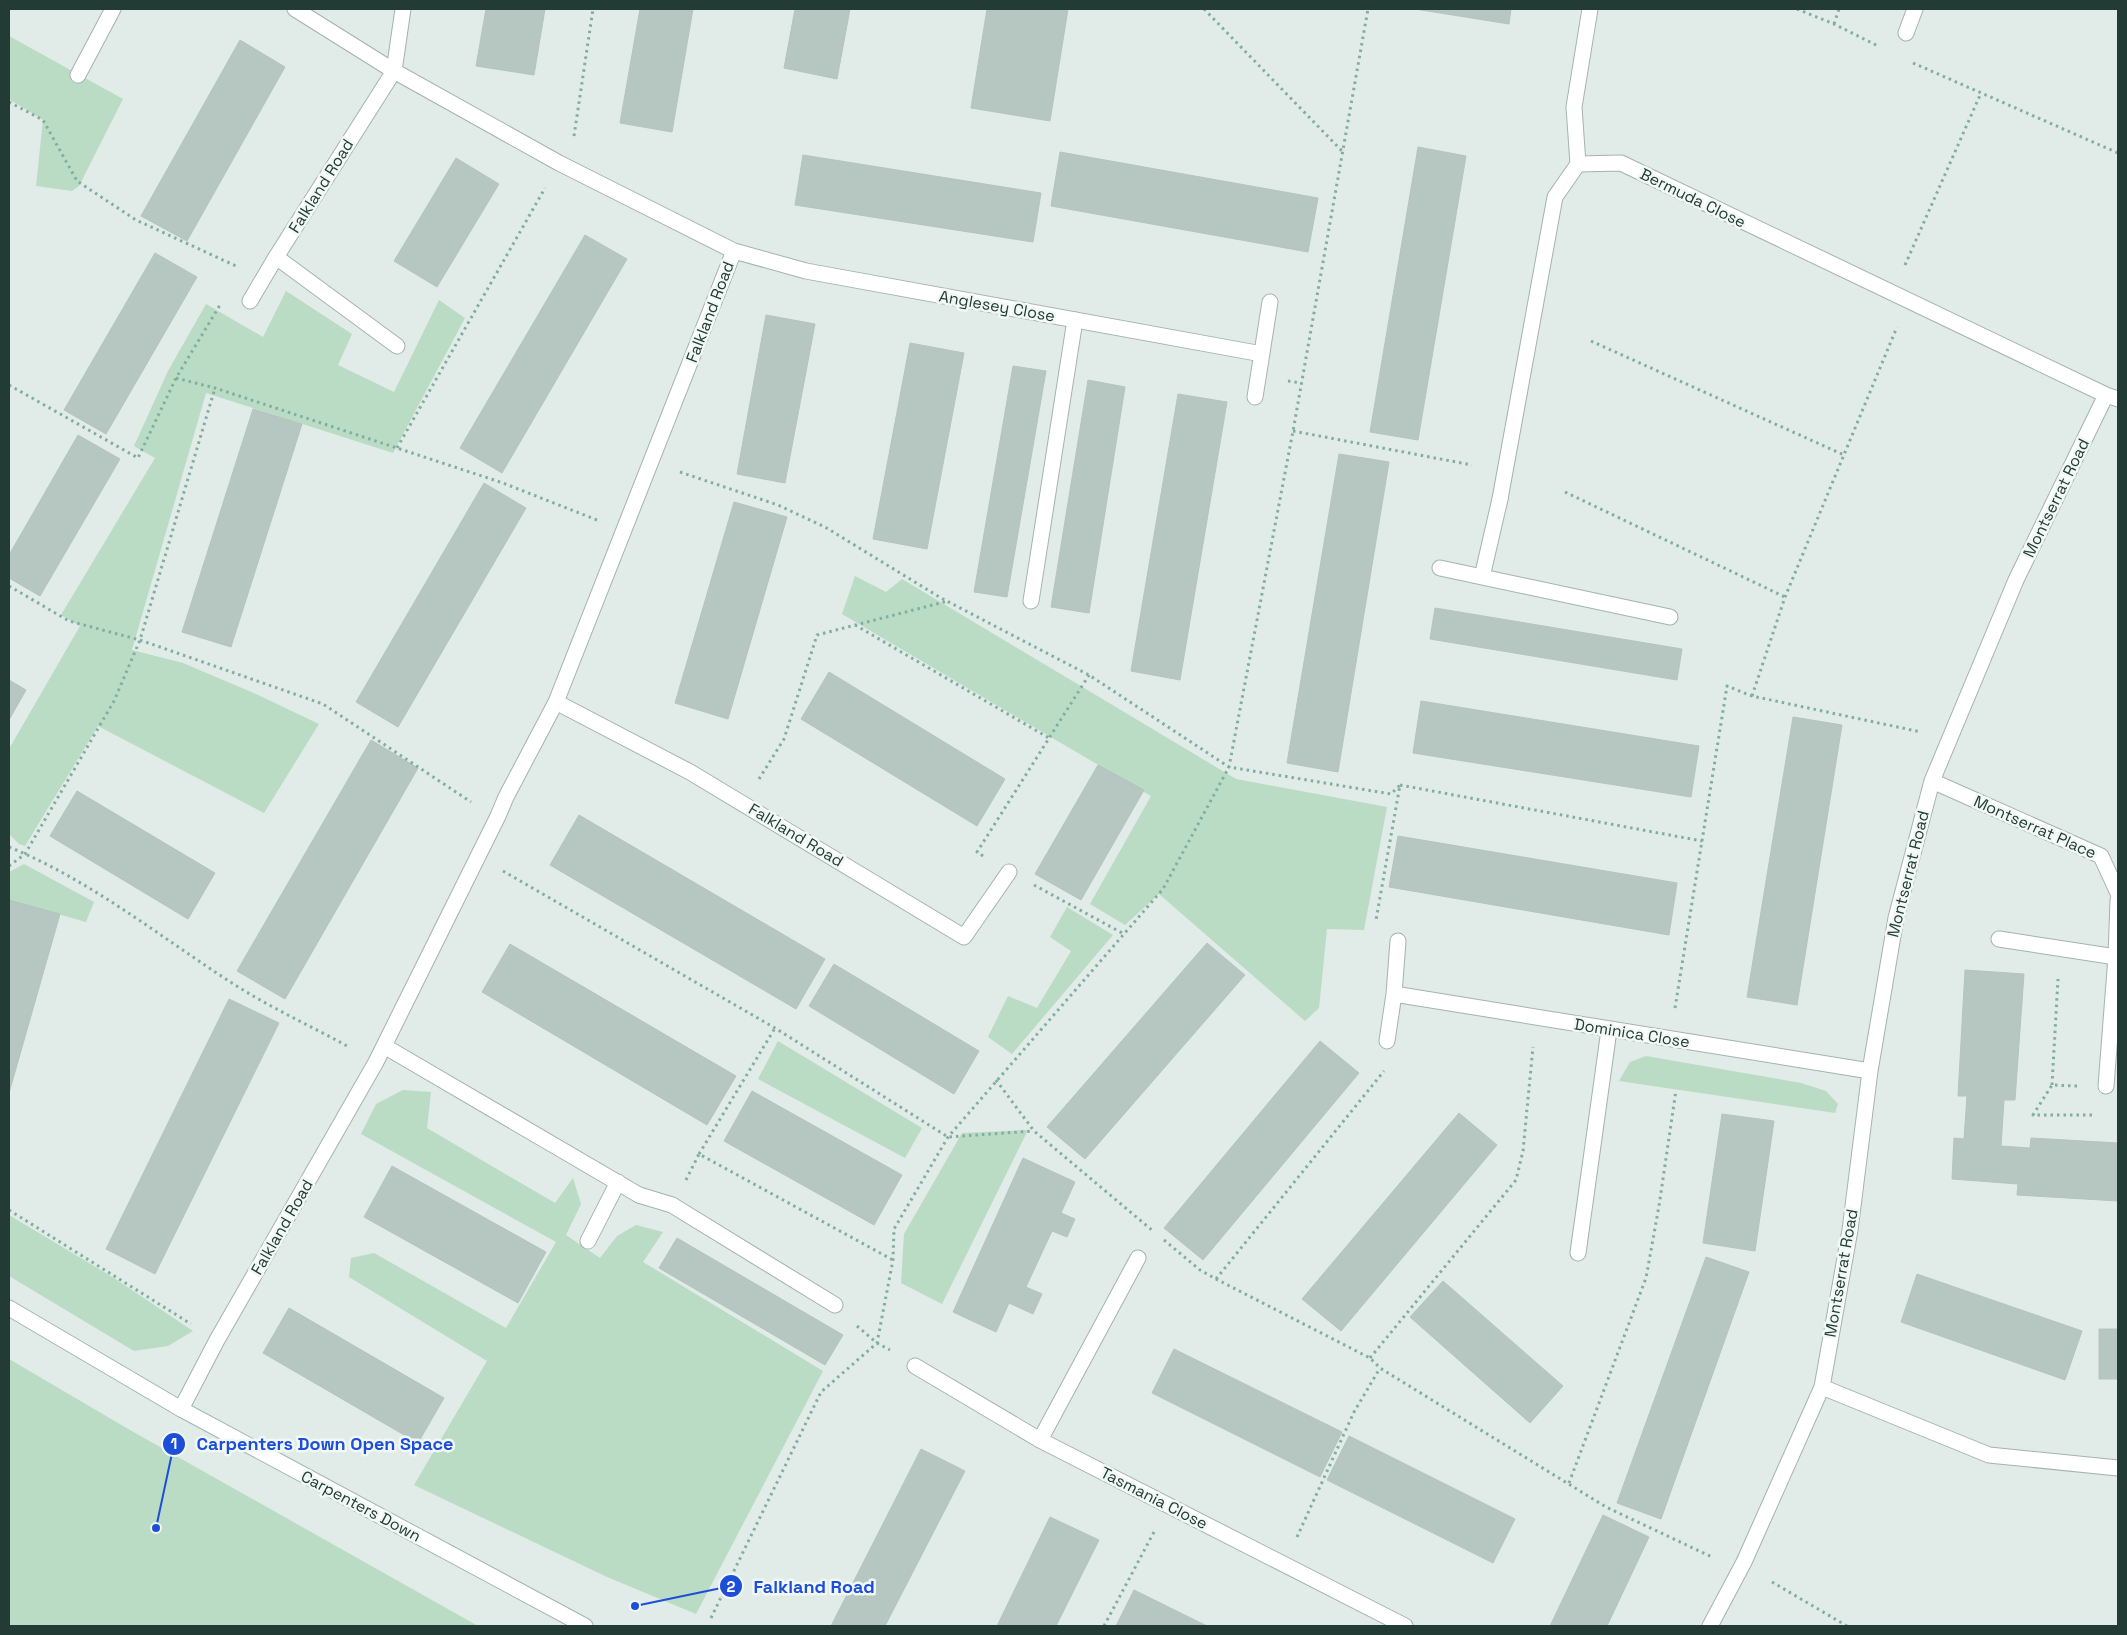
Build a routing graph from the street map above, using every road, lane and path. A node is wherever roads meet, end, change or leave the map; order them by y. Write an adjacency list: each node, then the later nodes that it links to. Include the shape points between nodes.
1 (113, 9): 16 (street)
2 (295, 9): 15 (street, Falkland Road)
3 (403, 9): 15 (street, Falkland Road)
4 (593, 9): 19 (path)
5 (1204, 9): 20 (path)
6 (1368, 9): 20 (path)
7 (1590, 9): 22 (street, via 1574,107)
8 (1797, 9): 11 (path)
9 (1838, 9): 11 (path)
10 (1915, 9): 12 (street)
11 (1834, 24): 13 (path)
12 (1906, 34)
13 (1883, 48)
14 (1908, 61): 17 (path)
15 (394, 71): 24 (street, Falkland Road, via 559,163); 25 (street, Falkland Road)
16 (78, 75)
17 (1981, 93): 21 (path); 27 (path)
18 (9, 102): 26 (path, via 43,120 77,181 136,220)
19 (574, 136)
20 (1342, 150): 40 (path)
21 (2118, 153)
22 (1578, 164): 27 (street, Bermuda Close, via 1621,163); 48 (street, via 1555,197 1500,499)
23 (546, 185): 41 (path)
24 (734, 251): 30 (street, Anglesey Close, via 806,271); 43 (street, Falkland Road)
25 (276, 257): 26 (street, Falkland Road); 33 (street)
26 (264, 279): 28 (street, Falkland Road)
27 (1893, 293): 39 (street, Bermuda Close)
28 (250, 301): 35 (path, via 221,303)
29 (1270, 302): 34 (street)
30 (1075, 320): 34 (street, Anglesey Close); 52 (street)
31 (1898, 324): 42 (path)
32 (1591, 341): 42 (path)
33 (397, 346)
34 (1262, 354): 38 (street)
35 (176, 378): 36 (path, via 138,458); 37 (path)
36 (9, 385)
37 (215, 388): 41 (path); 55 (path)
38 (1255, 396)
39 (2112, 397): 63 (street, Montserrat Road, via 2016,580)
40 (1293, 431): 44 (path); 61 (path)
41 (397, 448): 46 (path, via 503,483)
42 (1844, 456): 50 (path)
43 (651, 462): 46 (street, Falkland Road); 51 (path, via 778,505 825,526)
44 (1472, 465)
45 (1565, 492): 50 (path)
46 (623, 531): 58 (street, Falkland Road)
47 (1440, 568): 48 (street)
48 (1482, 578): 53 (street)
49 (9, 586): 55 (path, via 69,620)
50 (1785, 597): 57 (path)
51 (948, 601): 54 (path); 56 (path)
52 (1031, 601)
53 (1670, 617)
54 (855, 625): 60 (path); 62 (path, via 817,635 784,740)
55 (140, 640): 65 (path, via 323,704); 68 (path, via 114,701)
56 (1089, 675): 60 (path); 61 (path)
57 (1752, 696): 59 (path); 66 (path, via 1727,686)
58 (556, 702): 71 (street, Falkland Road, via 690,772 964,936); 86 (street, Falkland Road)
59 (1922, 732)
60 (1049, 738): 71 (path, via 977,852)
61 (1229, 767): 64 (path, via 1391,794); 75 (path, via 1164,888)
62 (759, 779)
63 (1932, 781): 72 (street, Montserrat Place, via 2102,856); 88 (street, Montserrat Road, via 1896,918)
64 (1400, 786): 66 (path); 74 (path)
65 (478, 807)
66 (1702, 841): 81 (path)
67 (9, 847): 68 (path)
68 (25, 854): 69 (path); 87 (path, via 99,894 234,984)
69 (9, 866)
70 (501, 870): 83 (path)
71 (1009, 872): 75 (path)
72 (2118, 893)
73 (2118, 900): 79 (street)
74 (1374, 927)
75 (1124, 934): 89 (path)
76 (1999, 939): 78 (street)
77 (1398, 941): 80 (street)
78 (2059, 949): 79 (street); 90 (path)
79 (2116, 957): 91 (street)
80 (1394, 994): 82 (street, Dominica Close); 85 (street)
81 (1675, 1012)
82 (1536, 1018): 84 (street, Dominica Close); 109 (path, via 1523,1152 1516,1180)
83 (775, 1028): 95 (path); 96 (path)
84 (1609, 1030): 88 (street, Dominica Close); 101 (street)
85 (1387, 1040): 104 (path, via 1384,1073)
86 (384, 1046): 87 (street, Falkland Road); 97 (street)
87 (376, 1062): 107 (street, Falkland Road)
88 (1870, 1071): 112 (street, Montserrat Road, via 1850,1230)
89 (996, 1080): 94 (path); 95 (path)
90 (2052, 1085): 91 (path); 93 (path, via 2033,1114)
91 (2106, 1086)
92 (1676, 1090): 116 (path, via 1646,1278)
93 (2099, 1115)
94 (1034, 1131): 95 (path); 104 (path, via 1200,1270)
95 (948, 1136): 103 (path, via 894,1229)
96 (699, 1154): 98 (path); 103 (path)
97 (618, 1182): 98 (street, via 639,1195); 100 (street)
98 (672, 1205): 105 (street)
99 (9, 1210): 107 (path)
100 (588, 1241)
101 (1578, 1253)
102 (1138, 1258): 114 (street)
103 (893, 1260): 108 (path)
104 (1216, 1279): 109 (path)
105 (835, 1305): 108 (path)
106 (9, 1308): 113 (street, Carpenters Down)
107 (217, 1340): 113 (street, Falkland Road)
108 (877, 1343): 110 (path); 121 (path, via 821,1392)
109 (1370, 1358): 111 (path)
110 (916, 1366): 114 (street, Tasmania Close)
111 (1380, 1368): 116 (path); 119 (path, via 1354,1412)
112 (1822, 1386): 115 (street, via 1989,1455); 125 (street, Montserrat Road, via 1744,1562)
113 (181, 1409): 123 (street, Carpenters Down)
114 (1040, 1440): 117 (street, Tasmania Close)
115 (2118, 1468)
116 (1569, 1483): 118 (path, via 1606,1507)
117 (1169, 1505): 119 (street, Tasmania Close); 124 (path)
118 (1712, 1557)
119 (1284, 1565): 122 (street, Tasmania Close)
120 (1772, 1582): 126 (path)
121 (711, 1618)
122 (1399, 1625)
123 (585, 1626)
124 (1104, 1626)
125 (1710, 1626)
126 (1847, 1626)

